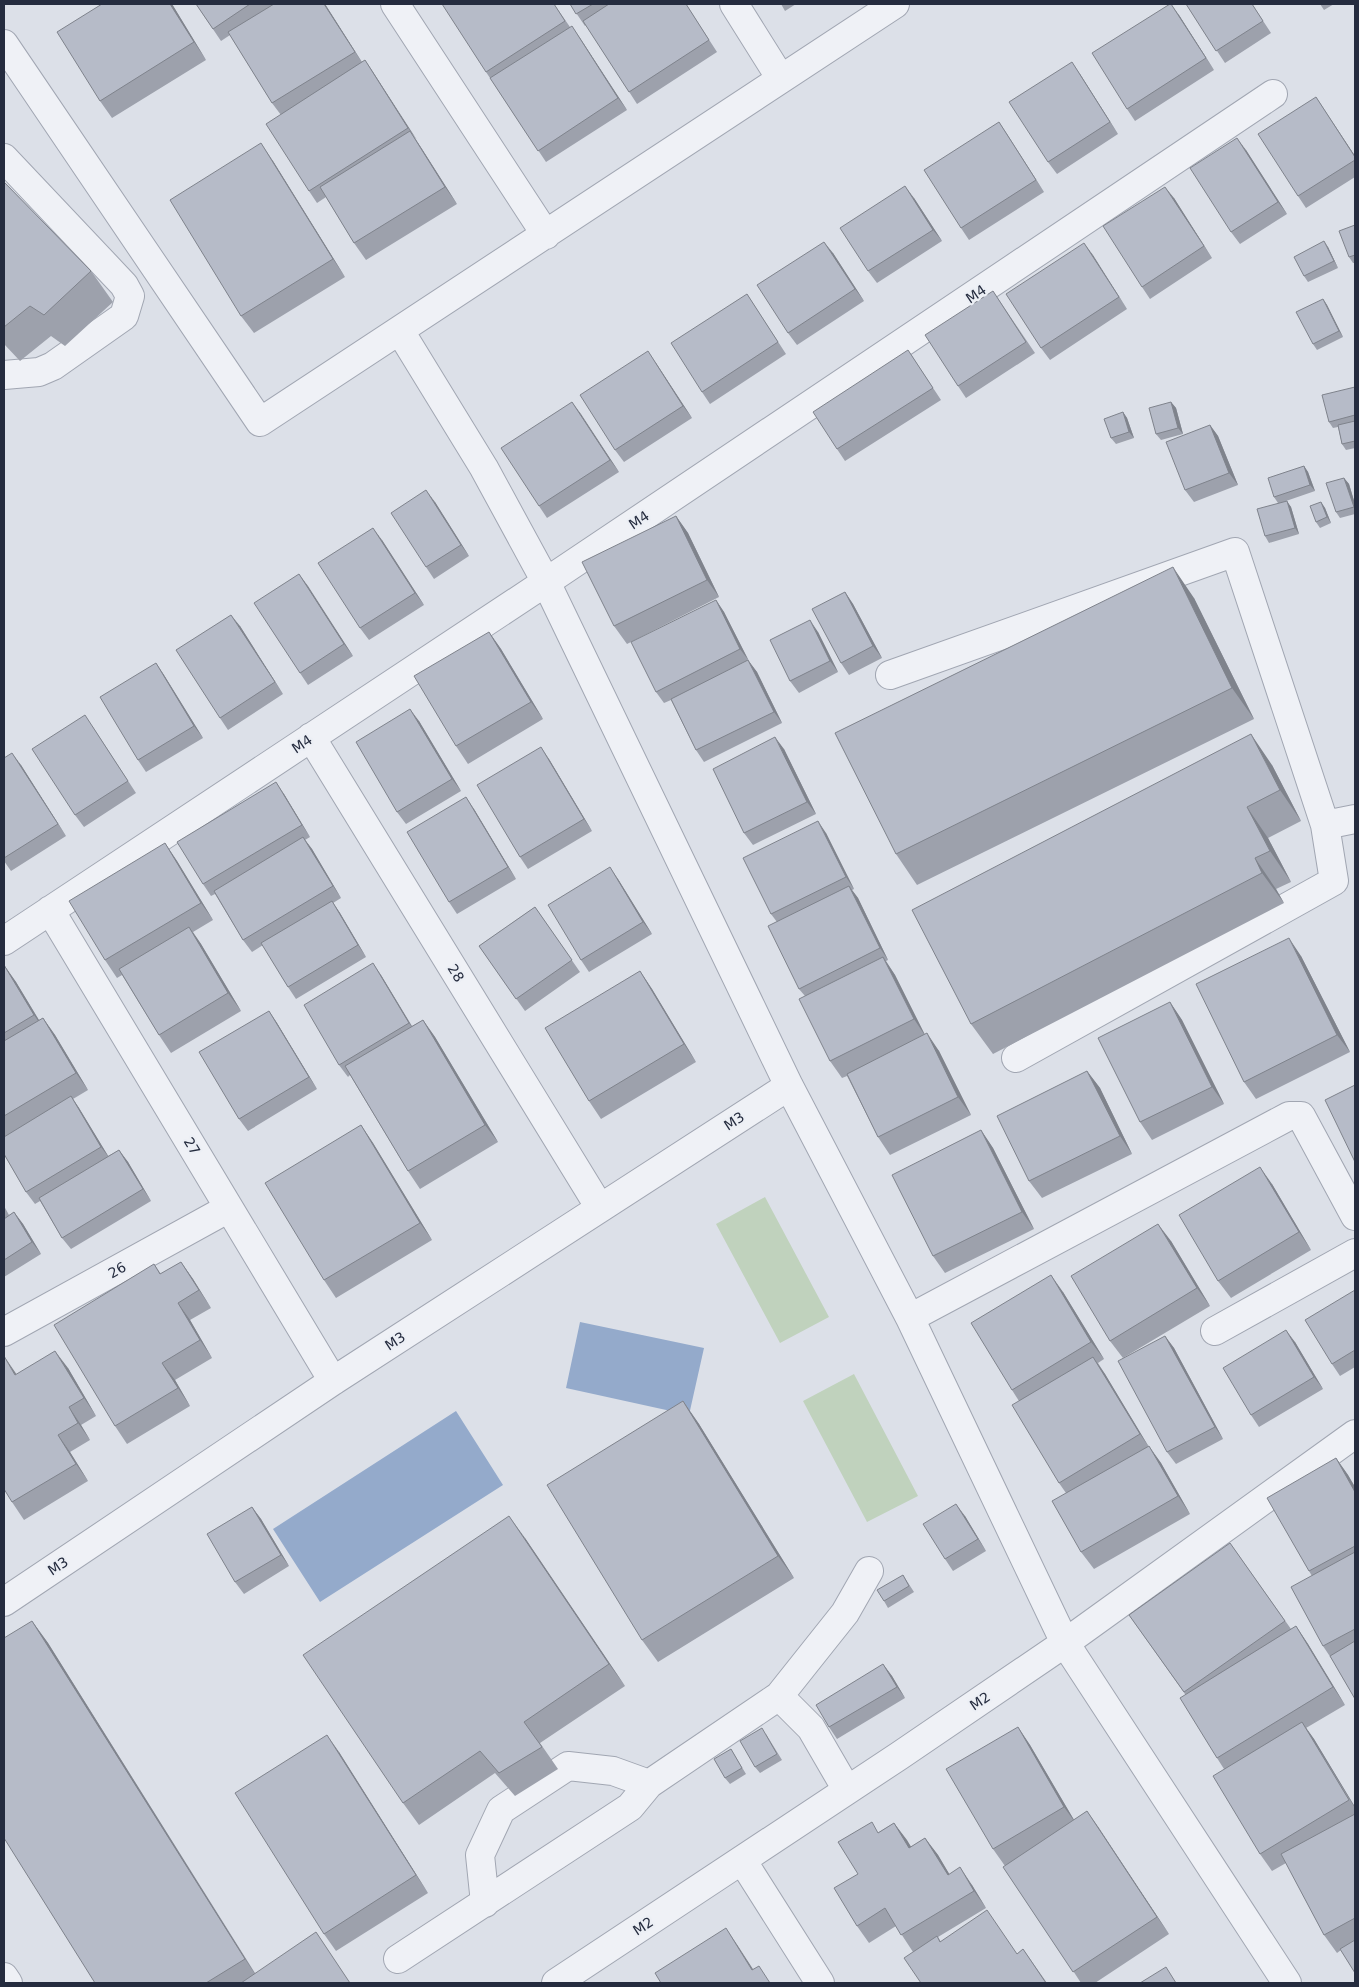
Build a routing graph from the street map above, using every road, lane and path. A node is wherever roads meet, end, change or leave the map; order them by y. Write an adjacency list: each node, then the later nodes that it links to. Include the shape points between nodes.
1 (395, 4): 8 (street)
2 (734, 4): 5 (street)
3 (896, 4): 5 (street)
4 (4, 44): 9 (street, via 260,422)
5 (781, 79): 8 (street)
6 (1272, 94): 11 (street, M4)
7 (4, 158): 10 (street, via 124,285 130,296 124,316 53,366 38,372)
8 (546, 235): 9 (street)
9 (400, 331): 11 (street, via 484,468)
10 (4, 376)
11 (546, 582): 13 (street, M4); 19 (street)
12 (890, 675): 15 (street, via 1235,552)
13 (311, 738): 16 (street, M4); 21 (street, 28)
14 (1355, 819): 15 (street)
15 (1325, 825): 18 (street, via 1334,881)
16 (50, 910): 17 (street, M4); 20 (street, 27)
17 (4, 941)
18 (1016, 1058)
19 (789, 1086): 21 (street, M3); 24 (street)
20 (229, 1208): 26 (street, 26); 27 (street, 27)
21 (600, 1208): 27 (street, M3)
22 (1355, 1216): 24 (street, via 1301,1116 1288,1116)
23 (1355, 1253): 25 (street)
24 (910, 1318): 31 (street)
25 (1215, 1331)
26 (4, 1332)
27 (333, 1381): 30 (street, M3)
28 (1355, 1434): 31 (street, M2)
29 (868, 1572): 32 (street, via 845,1613)
30 (4, 1602)
31 (1065, 1643): 34 (street, M2); 42 (street)
32 (779, 1696): 33 (street); 34 (street, via 812,1728)
33 (649, 1784): 36 (street, via 630,1806); 36 (street, via 613,1771 568,1766 501,1810 480,1855)
34 (848, 1790): 35 (street, M2)
35 (742, 1860): 40 (street, M2); 41 (street)
36 (485, 1903): 37 (street)
37 (398, 1959)
38 (4, 1977): 39 (street)
39 (8, 1983)
40 (556, 1983)
41 (820, 1983)
42 (1287, 1983)

